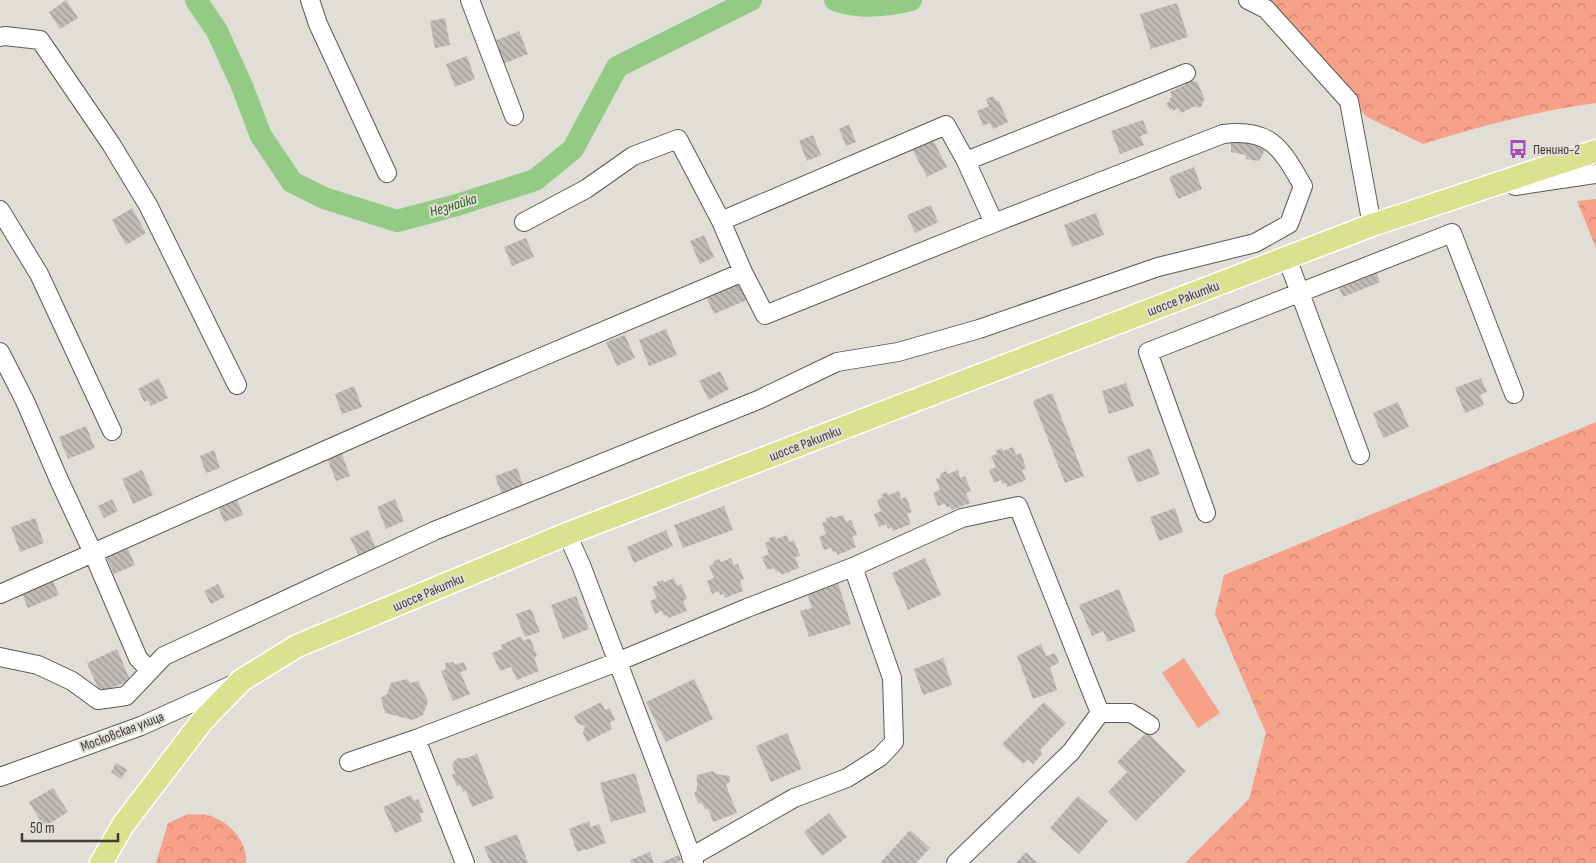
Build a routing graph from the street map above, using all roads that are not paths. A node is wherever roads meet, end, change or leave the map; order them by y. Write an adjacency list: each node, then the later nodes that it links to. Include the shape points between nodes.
1 (310, 0): 9 (street)
2 (470, 0): 6 (street)
3 (1248, 0): 16 (street, via 1266,9 1349,101)
4 (0, 37): 21 (street, via 40,40 148,205)
5 (1186, 73): 8 (street)
6 (514, 116)
7 (1596, 151): 11 (main road, шоссе Ракитки)
8 (966, 161): 13 (street, via 946,125); 15 (street)
9 (387, 173)
10 (1596, 174): 11 (street)
11 (1466, 193): 16 (main road, шоссе Ракитки)
12 (0, 210): 23 (street, via 39,274)
13 (721, 221): 14 (street, via 678,139 634,156 586,189); 18 (street)
14 (524, 222)
15 (994, 223): 18 (street, via 765,315); 32 (street, via 1223,134 1239,132 1269,139 1286,155 1303,186 1289,224 1255,243 1158,267 979,329 898,352 837,362 758,400 434,531 164,656)
16 (1372, 225): 17 (main road, шоссе Ракитки)
17 (1287, 258): 19 (street); 26 (main road, шоссе Ракитки)
18 (743, 272): 27 (street, via 420,408)
19 (1300, 293): 22 (street, via 1452,234); 24 (street); 25 (street, via 1148,352)
20 (0, 352): 27 (street)
21 (238, 385)
22 (1514, 394)
23 (112, 431)
24 (1360, 455)
25 (1206, 513)
26 (567, 534): 31 (street); 33 (main road, шоссе Ракитки, via 297,646)
27 (93, 553): 29 (street); 32 (street, via 138,658)
28 (853, 568): 31 (street); 34 (street, via 962,518 1018,506); 39 (street, via 892,678 894,742 880,757 847,778 794,798)
29 (0, 594)
30 (0, 657): 32 (street, via 38,665 72,681 98,700 126,696)
31 (617, 662): 36 (street); 39 (street)
32 (149, 670)
33 (242, 680): 38 (street, Московская улица, via 141,726); 40 (main road, шоссе Ракитки, via 203,720 123,825)
34 (1100, 713): 35 (street, via 1131,713); 42 (street, via 1071,752)
35 (1150, 725)
36 (416, 739): 37 (street); 41 (street)
37 (349, 762)
38 (0, 778)
39 (693, 860)
40 (100, 863)
41 (466, 863)
42 (956, 863)

